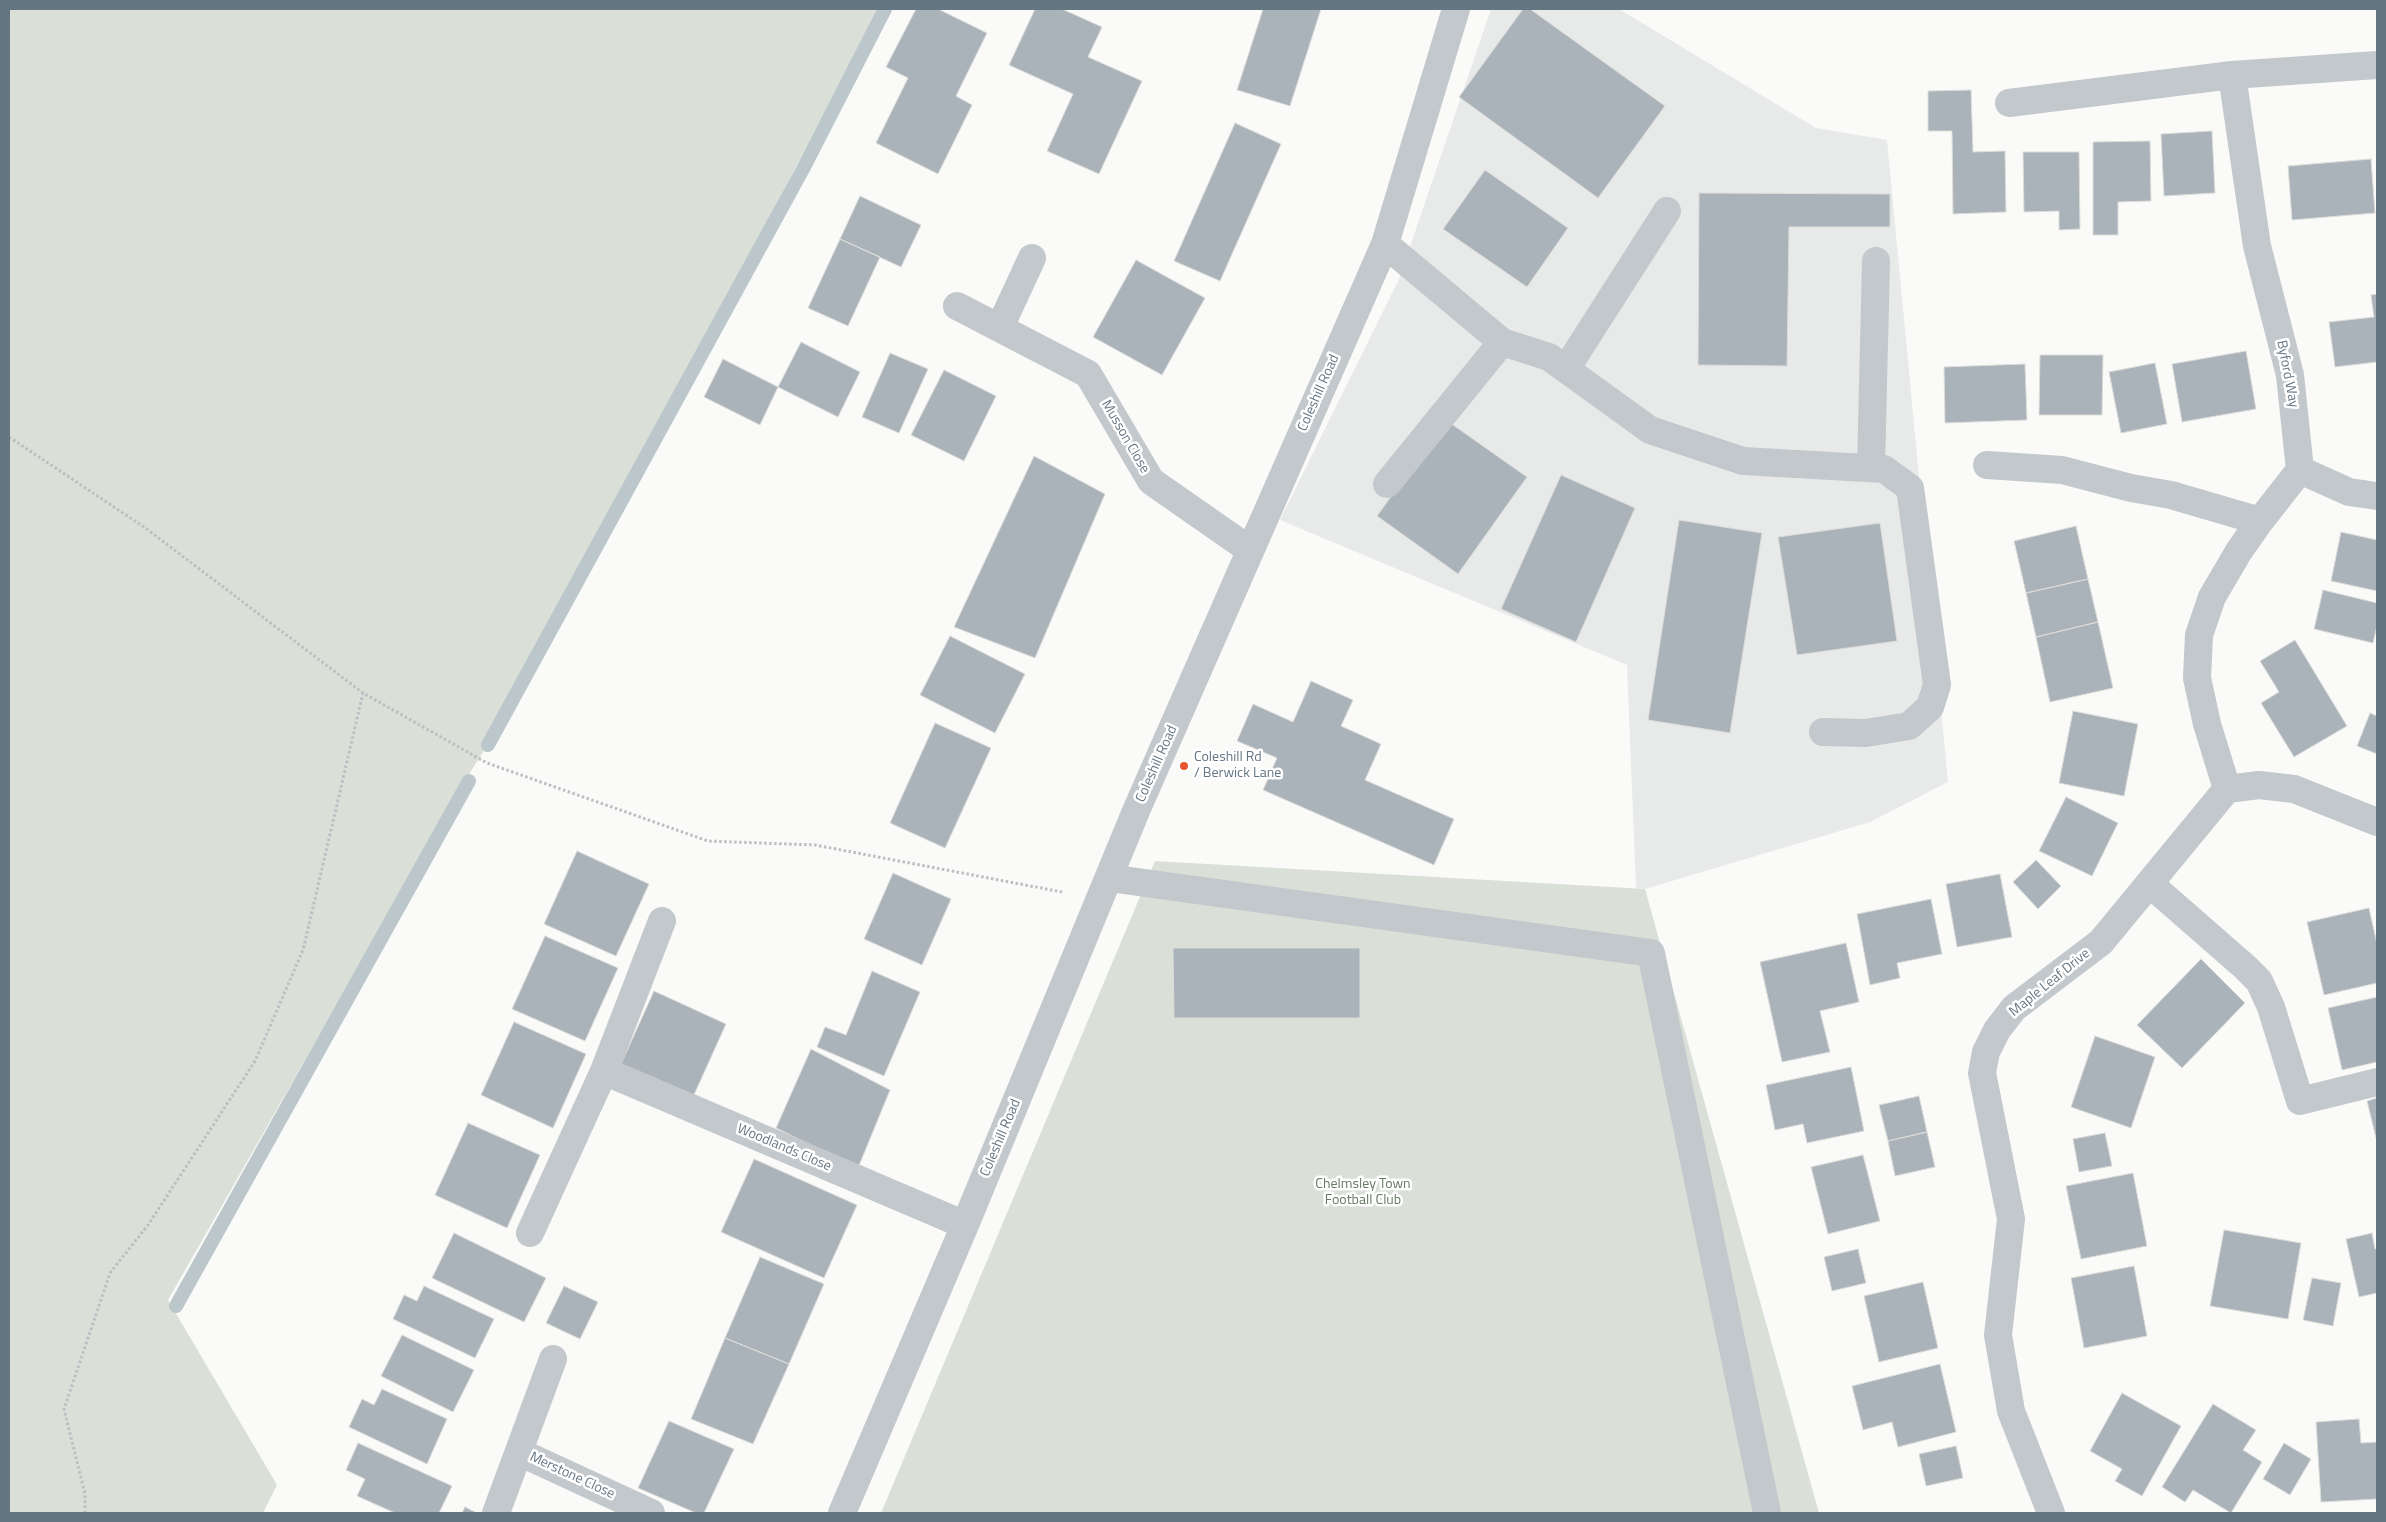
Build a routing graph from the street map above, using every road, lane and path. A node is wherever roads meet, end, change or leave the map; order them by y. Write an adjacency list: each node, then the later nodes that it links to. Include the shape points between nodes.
1 (1456, 9): 6 (street, Coleshill Road)
2 (2377, 65): 3 (street)
3 (2232, 74): 4 (street); 16 (street, Byford Way, via 2257,246 2290,375)
4 (2009, 103)
5 (1667, 212): 12 (street)
6 (1385, 244): 11 (street); 20 (street, Coleshill Road)
7 (1032, 258): 10 (street)
8 (1876, 261): 15 (street)
9 (957, 306): 10 (street, Musson Close)
10 (1000, 327): 20 (street, Musson Close, via 1088,374 1151,481)
11 (1502, 342): 12 (street, via 1549,357); 17 (street)
12 (1566, 369): 15 (street, via 1650,430 1743,461)
13 (9, 437): 21 (path, via 144,527)
14 (1987, 465): 19 (street, via 2062,470)
15 (1871, 468): 22 (street, via 1884,469 1910,488 1937,686 1930,707 1909,726 1866,733)
16 (2300, 470): 18 (street, via 2349,492); 19 (street)
17 (1387, 484)
18 (2377, 496)
19 (2260, 520): 23 (street, via 2212,597 2199,635 2197,678)
20 (1250, 550): 25 (street, Coleshill Road)
21 (363, 693): 27 (path, via 487,763 708,841 815,845); 35 (path, via 303,950 255,1061 148,1225 110,1272 64,1409 84,1494)
22 (1823, 732)
23 (2227, 789): 24 (street, via 2259,785 2294,789); 26 (street, Maple Leaf Drive)
24 (2377, 822)
25 (1110, 878): 31 (street, Coleshill Road); 39 (street, via 1651,954)
26 (2150, 884): 30 (street, via 2259,981 2271,1007 2300,1101); 40 (street, Maple Leaf Drive, via 2101,942 2014,1008 1997,1030 1986,1052 1982,1073 2011,1219 1998,1335 2011,1411)
27 (1065, 893)
28 (662, 921): 29 (street)
29 (604, 1071): 31 (street, Woodlands Close); 32 (street)
30 (2377, 1082)
31 (965, 1225): 38 (street, Coleshill Road)
32 (530, 1233)
33 (553, 1359): 34 (street, Merstone Close)
34 (519, 1452): 36 (street, Merstone Close); 37 (street, Merstone Close)
35 (85, 1513)
36 (496, 1513)
37 (651, 1513)
38 (842, 1513)
39 (1767, 1513)
40 (2051, 1513)

